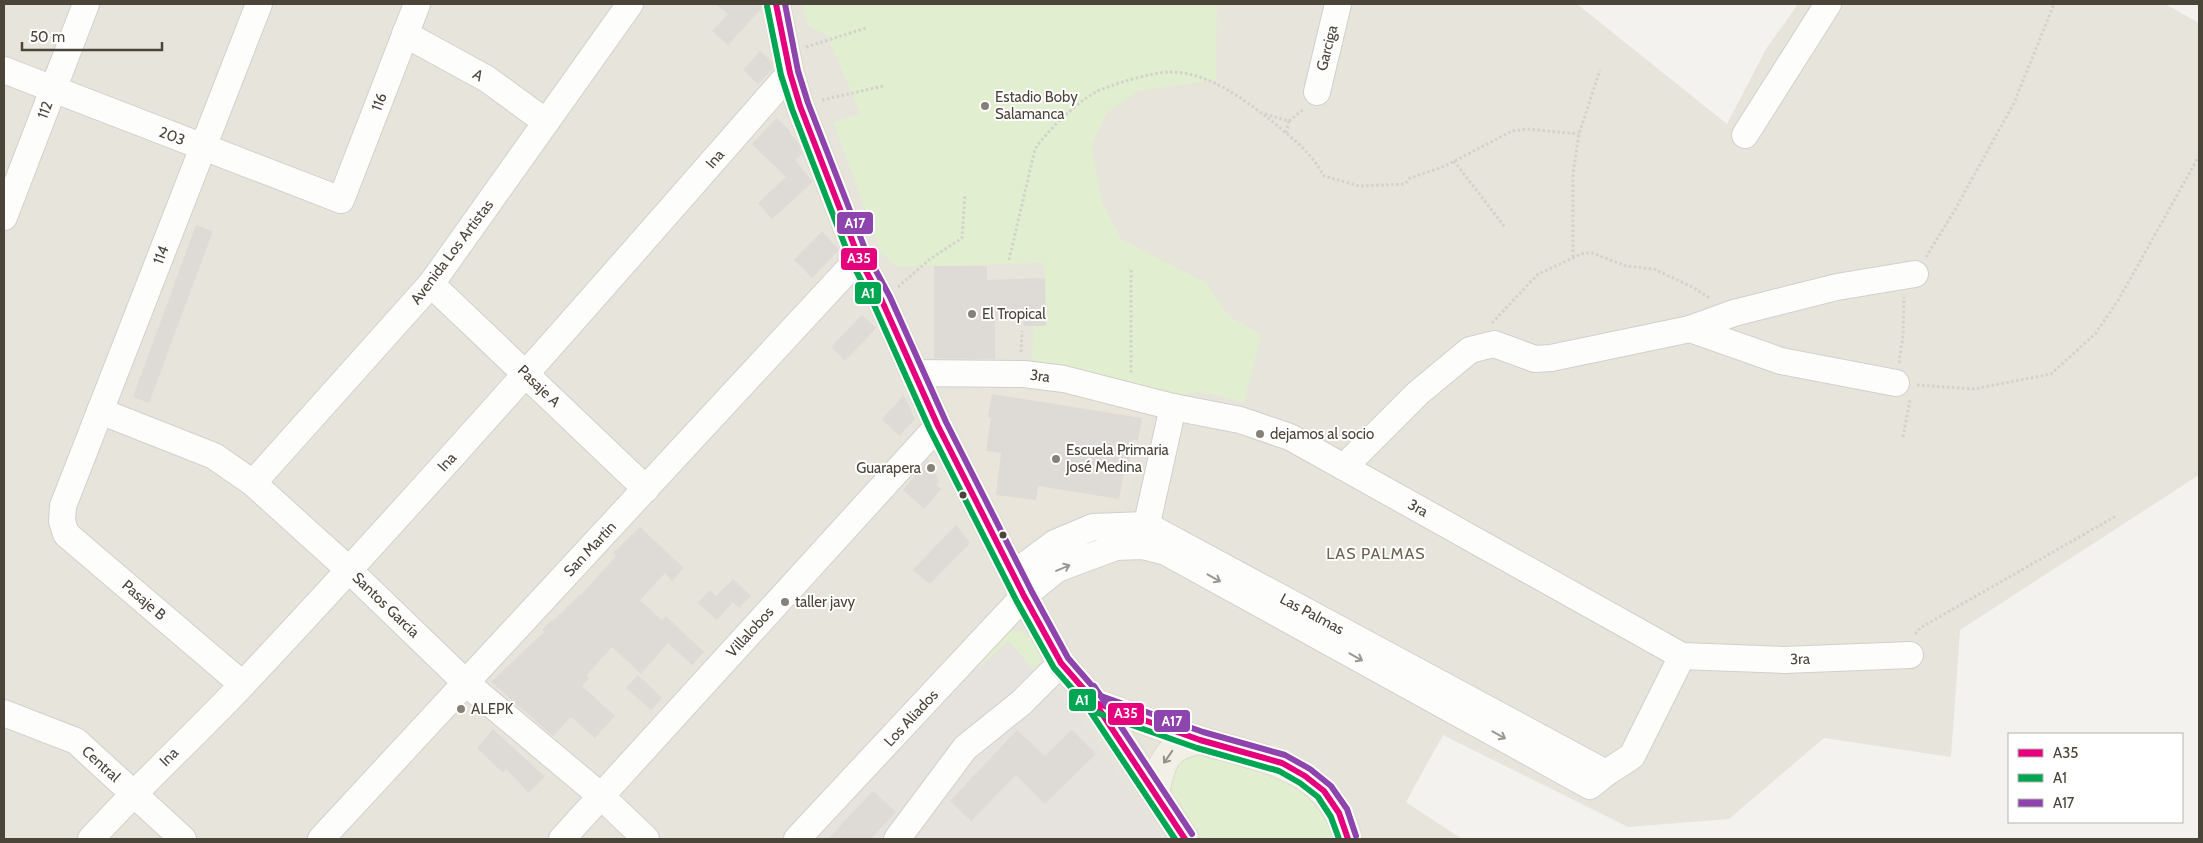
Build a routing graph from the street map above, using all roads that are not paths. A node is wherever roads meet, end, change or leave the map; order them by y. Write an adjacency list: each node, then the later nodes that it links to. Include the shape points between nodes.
1 (86, 4): 11 (street, 112)
2 (259, 4): 15 (street, 114)
3 (417, 4): 8 (street, 116)
4 (630, 4): 13 (street, Avenida Los Artistas)
5 (776, 4): 9 (main road)
6 (1338, 4): 12 (street, Garciga)
7 (1828, 4): 14 (street)
8 (405, 34): 13 (street, A, via 487,79); 16 (street, 116)
9 (788, 63): 18 (main road, via 800,106); 23 (street, Ina)
10 (4, 70): 11 (street, 203)
11 (53, 89): 15 (street, 203); 17 (street, 112)
12 (1316, 92)
13 (546, 122): 20 (street, Avenida Los Artistas)
14 (1745, 135)
15 (203, 148): 16 (street, 203); 26 (street, 114)
16 (340, 200)
17 (4, 217)
18 (860, 258): 22 (main road); 30 (street, San Martin)
19 (1910, 275): 21 (street, via 1837,287 1734,313)
20 (431, 284): 23 (street, Pasaje A); 29 (street, Avenida Los Artistas)
21 (1690, 329): 24 (street, via 1781,361); 28 (street, via 1550,358 1535,359 1494,344 1470,350 1418,393)
22 (914, 373): 25 (street, 3ra, via 1024,374 1064,379); 27 (main road)
23 (527, 374): 30 (street, Pasaje A); 33 (street, Ina)
24 (1904, 384)
25 (1173, 407): 28 (street, 3ra, via 1240,420 1290,437); 32 (street)
26 (100, 411): 29 (street, Santos García, via 214,456); 31 (street, 114)
27 (938, 426): 34 (main road); 45 (street, Villalobos)
28 (1344, 467): 36 (street, 3ra)
29 (253, 482): 33 (street, Santos García)
30 (646, 489): 38 (street, San Martin)
31 (63, 506): 39 (street, Pasaje B, via 62,521 66,534)
32 (1144, 535): 34 (street, Las Palmas); 36 (street, Las Palmas, via 1166,552 1590,786 1632,756)
33 (348, 569): 38 (street, Santos García); 39 (street, Ina)
34 (1018, 585): 37 (main road); 51 (street, Los Aliados)
35 (1906, 655): 36 (street, 3ra, via 1784,660)
36 (1682, 656)
37 (1061, 663): 40 (main road); 52 (street, via 1021,703 964,748)
38 (466, 683): 45 (street, Santos García); 48 (street, San Martin)
39 (242, 684): 43 (street, Ina)
40 (1096, 703): 42 (main road); 44 (main road)
41 (4, 713): 43 (street, Central, via 76,741)
42 (1200, 740): 44 (main road, one-way to 44, via 1184,742 1172,751 1162,766); 54 (main road, via 1282,763 1305,776 1324,791 1339,813)
43 (133, 793): 46 (street, Ina); 47 (street, Central)
44 (1155, 793): 53 (main road)
45 (601, 796): 49 (street, Villalobos); 50 (street, Santos García)
46 (91, 839)
47 (183, 839)
48 (321, 839)
49 (562, 839)
50 (646, 839)
51 (798, 839)
52 (897, 839)
53 (1185, 839)
54 (1348, 839)

